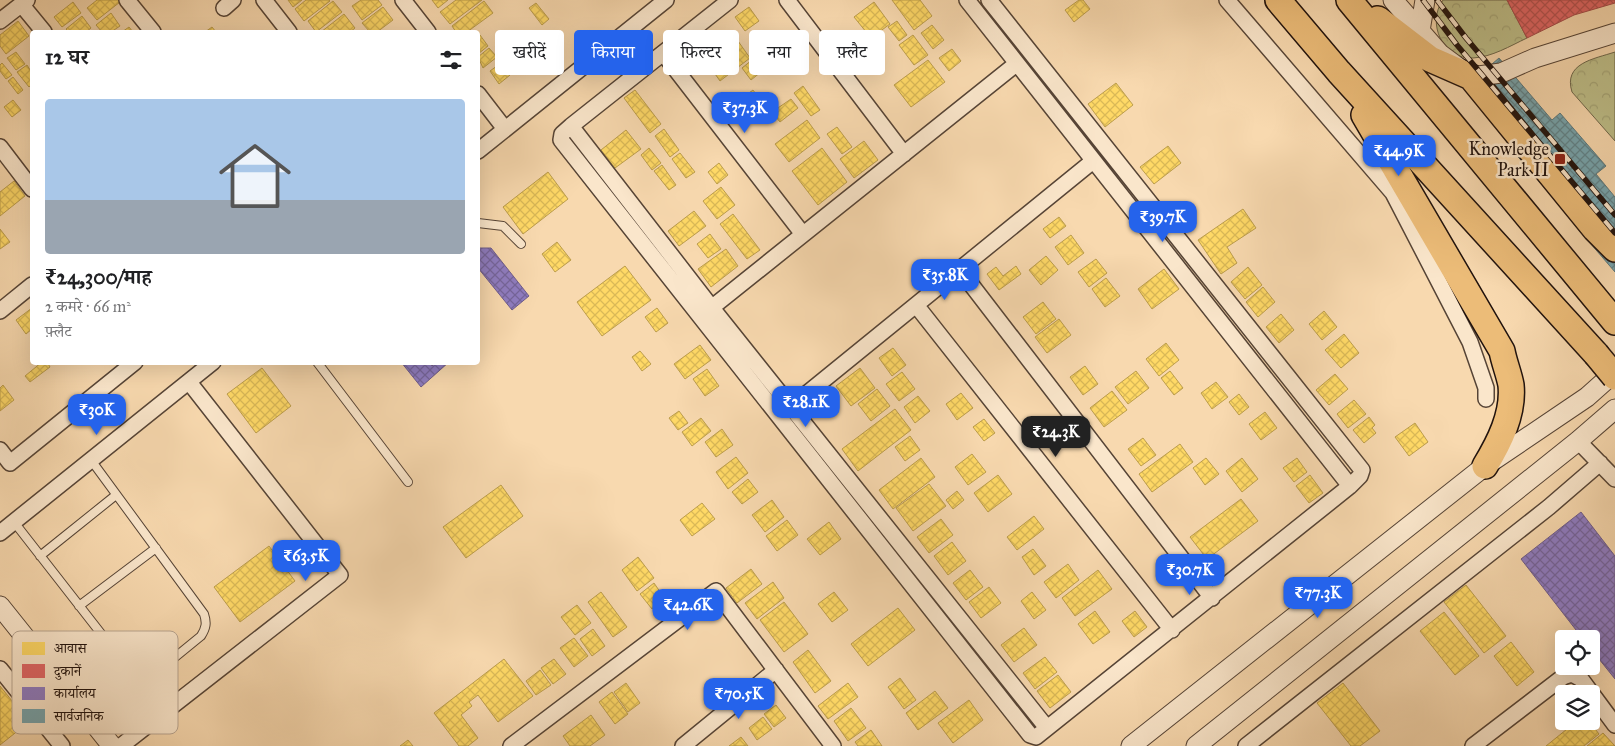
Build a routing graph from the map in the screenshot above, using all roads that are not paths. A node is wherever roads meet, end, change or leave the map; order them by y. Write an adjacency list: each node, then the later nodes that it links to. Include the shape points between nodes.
1 (128, 0): 18 (street)
2 (264, 0): 19 (street)
3 (403, 0): 20 (street)
4 (730, 0): 21 (street)
5 (787, 0): 34 (street)
6 (967, 0): 25 (street)
7 (989, 0): 65 (street, via 1360,466 1360,476)
8 (1227, 0): 54 (street, via 1393,193 1470,342 1486,388)
9 (1278, 0): 26 (highway)
10 (1349, 0): 47 (highway)
11 (1355, 0): 28 (highway, via 1430,59)
12 (1393, 0): 22 (street)
13 (1425, 0): 22 (street)
14 (24, 2): 16 (street); 17 (street)
15 (658, 2): 31 (street)
16 (0, 21)
17 (43, 30)
18 (150, 30)
19 (287, 30)
20 (426, 30)
21 (692, 30)
22 (1420, 31): 28 (street, via 1440,54)
23 (1615, 33): 28 (street, via 1535,58 1501,73)
24 (663, 53): 30 (street)
25 (1016, 64): 34 (street); 35 (street)
26 (1339, 72): 52 (highway, bridge); 62 (highway, via 1502,351 1511,386 1507,417 1498,444)
27 (680, 75): 38 (street)
28 (1471, 77): 40 (highway)
29 (480, 97): 31 (street)
30 (571, 126): 44 (street); 46 (street, via 562,134 565,146)
31 (505, 129): 33 (street)
32 (0, 147): 36 (street)
33 (480, 149)
34 (904, 154): 38 (street)
35 (1093, 161): 41 (street); 65 (street)
36 (30, 186)
37 (480, 223): 39 (lane, via 503,226)
38 (802, 233): 44 (street)
39 (521, 244)
40 (1615, 249)
41 (960, 270): 43 (street); 71 (street)
42 (30, 287): 45 (street)
43 (916, 305): 55 (street); 76 (street)
44 (712, 308): 46 (street); 55 (street)
45 (1, 309)
46 (700, 318): 57 (street)
47 (1615, 322)
48 (131, 365): 59 (street, via 10,463)
49 (209, 365): 53 (street)
50 (319, 365): 64 (lane)
51 (1615, 372): 62 (street, via 1587,397)
52 (1615, 377)
53 (189, 382): 60 (street); 83 (street, via 340,575)
54 (1486, 399)
55 (791, 407): 57 (street); 74 (street)
56 (1615, 409): 58 (street)
57 (778, 417): 75 (street)
58 (1578, 441): 61 (street); 96 (street)
59 (0, 450)
60 (91, 460): 66 (lane); 67 (street)
61 (1600, 463): 63 (street); 97 (street, via 1549,508)
62 (1485, 466): 95 (street)
63 (1615, 479)
64 (408, 482)
65 (1350, 486): 71 (street)
66 (116, 495): 69 (lane); 70 (lane)
67 (14, 522): 68 (street); 70 (lane)
68 (0, 533)
69 (156, 548): 73 (lane); 79 (lane, via 204,614 206,628 201,636)
70 (40, 556): 73 (lane)
71 (1212, 598): 76 (street)
72 (0, 606): 77 (street)
73 (79, 606): 78 (lane)
74 (950, 606): 75 (street); 85 (street)
75 (937, 617): 85 (street, via 1030,735 1036,737)
76 (1172, 630): 85 (street)
77 (20, 631)
78 (99, 631)
79 (178, 655)
80 (0, 669): 82 (street)
81 (776, 670): 92 (street, via 716,591); 93 (street); 94 (street)
82 (12, 685)
83 (178, 701)
84 (1615, 725): 98 (street, via 1581,679 1572,674 1563,676)
85 (1047, 728)
86 (50, 734): 89 (street)
87 (102, 734): 90 (street)
88 (136, 734): 91 (street)
89 (58, 745)
90 (112, 746)
91 (121, 746)
92 (511, 746)
93 (683, 746)
94 (833, 746)
95 (1131, 746)
96 (1196, 746)
97 (1246, 746)
98 (1473, 746)

